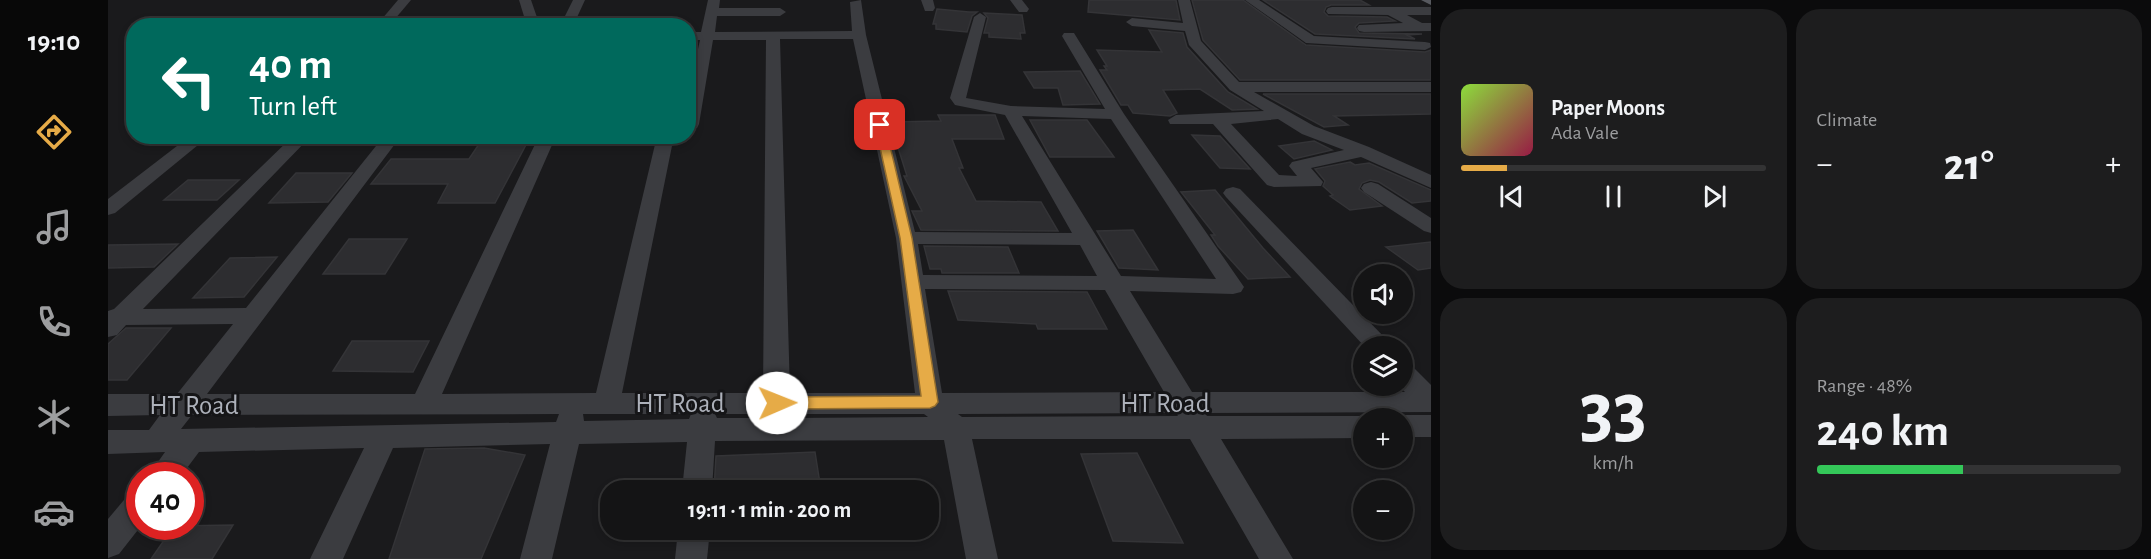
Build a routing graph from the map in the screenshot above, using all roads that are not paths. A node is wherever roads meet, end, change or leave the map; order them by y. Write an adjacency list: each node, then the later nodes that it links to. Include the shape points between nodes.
1 (405, 0): 13 (street)
2 (525, 0): 14 (street)
3 (579, 0): 15 (street)
4 (1184, 0): 18 (street)
5 (1251, 0): 25 (street, via 1311,40)
6 (855, 1): 20 (street)
7 (712, 6): 11 (street); 22 (street)
8 (1332, 11): 9 (street)
9 (1391, 11): 10 (street); 17 (street)
10 (1431, 11)
11 (780, 12)
12 (980, 17): 30 (street, via 958,98 966,105)
13 (389, 18)
14 (531, 18)
15 (570, 18)
16 (1132, 22): 18 (street)
17 (1425, 27): 19 (street); 25 (street)
18 (1192, 28): 27 (street, via 1194,42)
19 (1336, 29)
20 (860, 35): 23 (street); 46 (street)
21 (696, 36): 22 (street)
22 (707, 36): 23 (street); 29 (street)
23 (773, 36): 62 (street)
24 (1069, 36): 31 (street)
25 (1429, 42): 26 (street, via 1422,48)
26 (1431, 60)
27 (1235, 87): 28 (street); 32 (street)
28 (1431, 87)
29 (696, 96)
30 (1011, 111): 31 (street); 47 (street)
31 (1116, 114): 49 (street, via 1233,287)
32 (1279, 114): 34 (street); 40 (street)
33 (1176, 120): 34 (street)
34 (1218, 120): 40 (street, via 1274,181 1314,182 1298,166)
35 (191, 144): 44 (street)
36 (295, 144): 51 (street)
37 (387, 144): 50 (street)
38 (544, 144): 57 (street)
39 (664, 144): 56 (street)
40 (1363, 151): 41 (street)
41 (1431, 182)
42 (1371, 188): 45 (street)
43 (1233, 193): 52 (street)
44 (108, 209)
45 (1431, 227)
46 (906, 238): 47 (street); 48 (street)
47 (1085, 239): 49 (street)
48 (912, 282): 49 (street); 54 (street)
49 (1113, 283): 61 (street)
50 (254, 316): 51 (street); 60 (street)
51 (112, 321)
52 (1369, 336)
53 (1413, 383): 55 (street)
54 (930, 402): 61 (street, HT Road); 62 (street, HT Road); 67 (street)
55 (1431, 402): 61 (street, HT Road)
56 (607, 403): 58 (street, HT Road); 63 (street, HT Road)
57 (424, 404): 58 (street, HT Road); 60 (street, HT Road)
58 (574, 404): 68 (street)
59 (108, 405): 60 (street, HT Road)
60 (185, 405): 70 (street)
61 (1191, 415): 64 (street, HT Road); 67 (street, HT Road); 82 (street)
62 (777, 416): 63 (street, HT Road); 67 (street, HT Road)
63 (702, 417): 68 (street, HT Road); 74 (street)
64 (1353, 425)
65 (1413, 426): 66 (street)
66 (1431, 426)
67 (956, 429): 81 (street)
68 (567, 432): 69 (street, HT Road); 79 (street)
69 (384, 436): 71 (street, HT Road); 78 (street)
70 (156, 441): 71 (street, HT Road); 72 (street, HT Road)
71 (191, 441): 73 (street)
72 (108, 442)
73 (174, 462)
74 (698, 480)
75 (126, 521): 77 (street)
76 (693, 540): 80 (street)
77 (108, 543)
78 (326, 559)
79 (536, 559)
80 (692, 559)
81 (982, 559)
82 (1277, 559)

